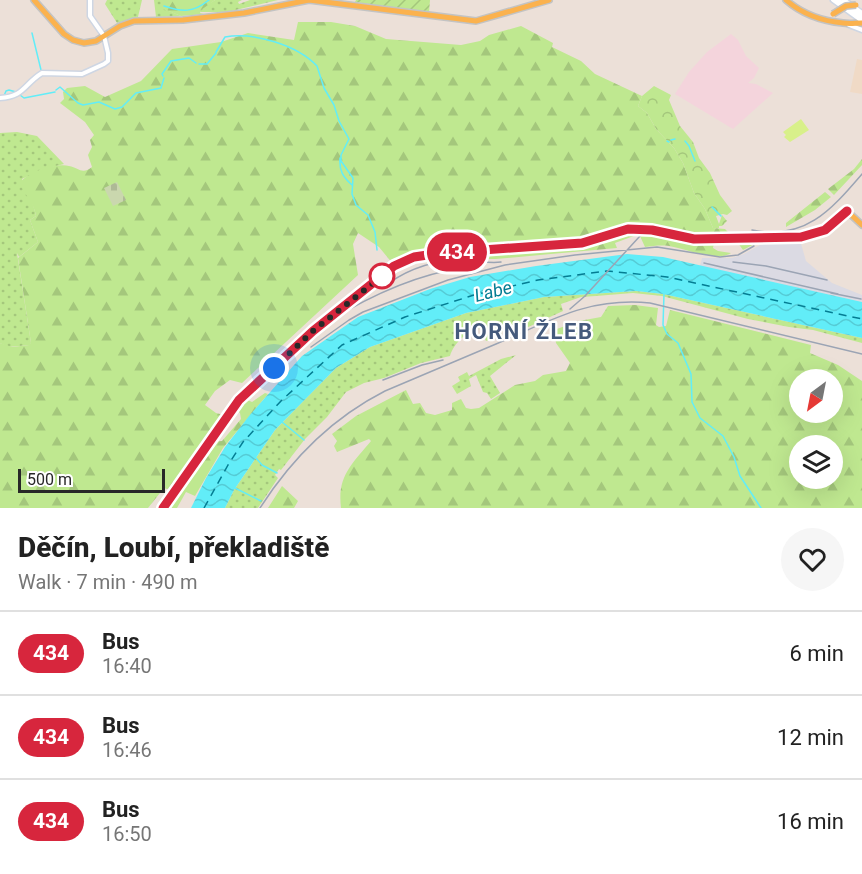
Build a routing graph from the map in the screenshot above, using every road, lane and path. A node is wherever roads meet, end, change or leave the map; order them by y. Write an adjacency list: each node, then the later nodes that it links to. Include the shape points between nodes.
1 (34, 0): 14 (main road, via 70,39 87,43)
2 (90, 0): 14 (street, via 90,16)
3 (549, 0): 14 (main road, via 476,21 304,1 244,13 134,21)
4 (786, 0): 10 (main road)
5 (833, 0): 9 (street)
6 (838, 0): 9 (street)
7 (844, 0): 11 (street)
8 (862, 8): 10 (main road, bridge, via 849,5 825,17)
9 (855, 15): 11 (street)
10 (814, 17): 12 (main road)
11 (861, 19): 12 (main road)
12 (846, 24): 13 (street)
13 (862, 30)
14 (104, 36): 15 (street, via 109,57 104,64 82,74 42,74 14,97)
15 (0, 98)
16 (862, 225): 17 (main road, via 847,211 825,230 801,237 694,239 638,228 582,243 441,253 405,260 313,331 243,395)
17 (163, 508)

